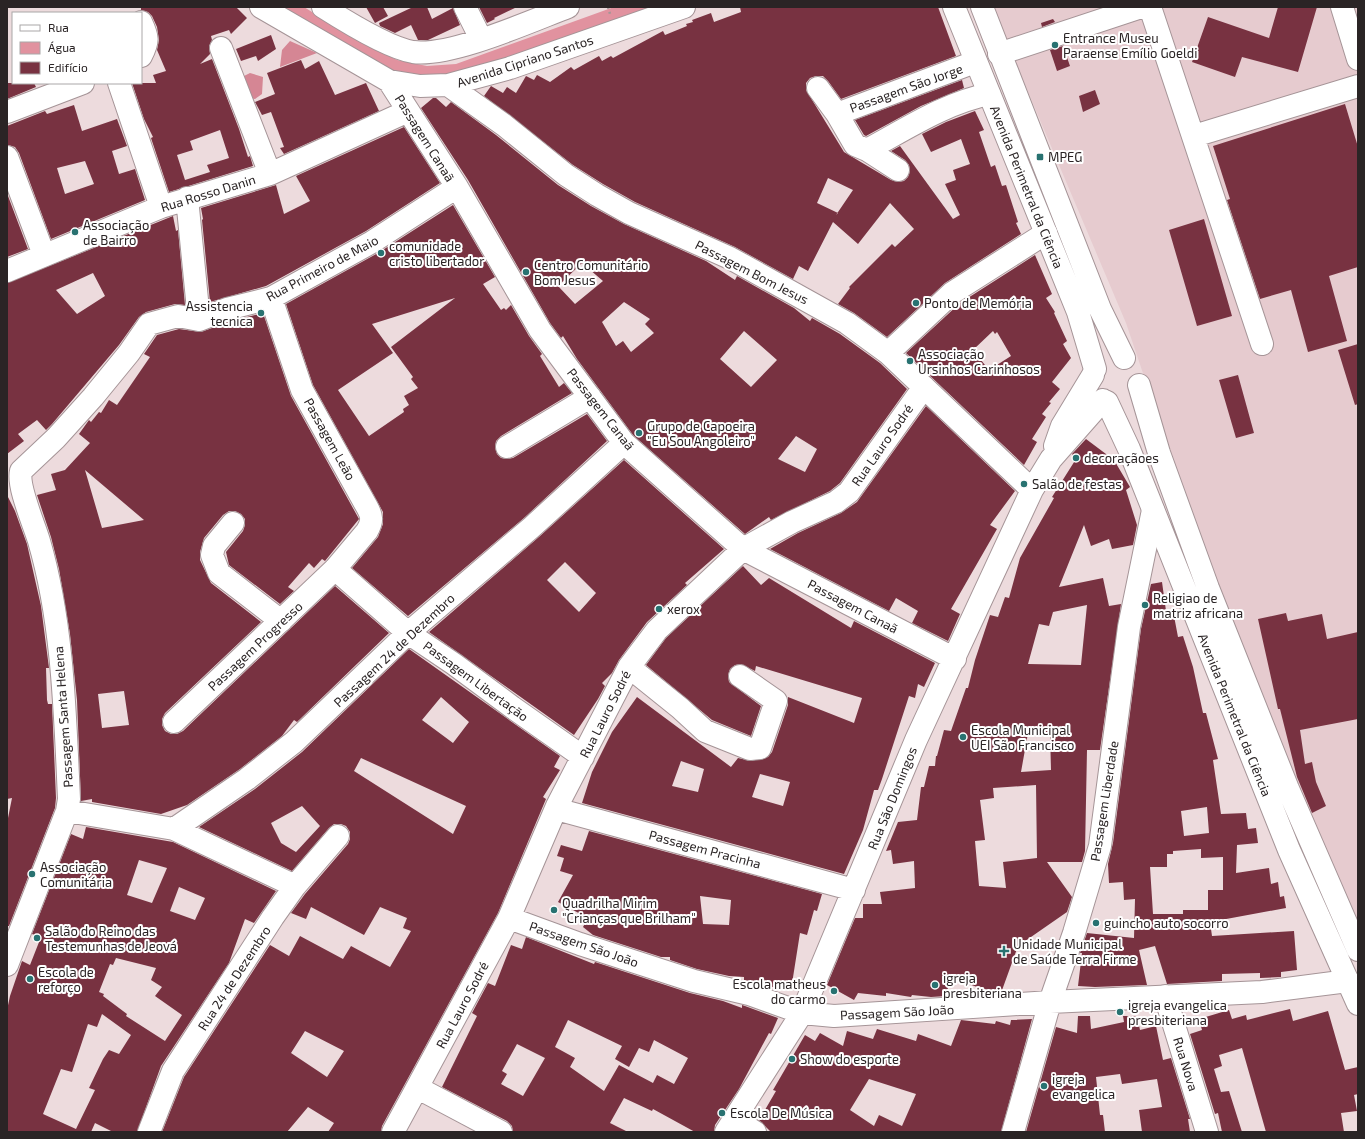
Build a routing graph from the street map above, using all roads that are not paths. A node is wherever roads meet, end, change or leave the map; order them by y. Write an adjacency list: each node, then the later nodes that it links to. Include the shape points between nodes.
1 (261, 7): 18 (street, Avenida Cipriano Santos)
2 (323, 7): 12 (street, via 386,42 413,52 432,52)
3 (465, 7): 12 (street)
4 (568, 7): 12 (street)
5 (684, 7): 21 (street, Avenida Cipriano Santos, via 510,68)
6 (954, 7): 17 (street, Avenida Perimetral da Ciência)
7 (982, 7): 15 (street, Avenida Perimetral da Ciência)
8 (1141, 7): 15 (street)
9 (1150, 7): 28 (street)
10 (1342, 7): 16 (street)
11 (142, 24): 14 (street, via 147,35)
12 (481, 39)
13 (221, 48): 32 (street)
14 (142, 54)
15 (999, 54): 43 (street, Avenida Perimetral da Ciência, via 1100,309)
16 (1358, 59)
17 (975, 62): 24 (street, Avenida Perimetral da Ciência); 27 (street, Passagem São Jorge)
18 (389, 81): 21 (street, Avenida Cipriano Santos, via 420,86); 25 (street, Passagem Canaã)
19 (80, 84): 26 (street)
20 (119, 84): 35 (street)
21 (448, 85): 42 (street, Passagem Bom Jesus, via 504,125 566,175 597,195 629,213 730,258 847,323)
22 (1358, 86): 28 (street)
23 (818, 88): 27 (street, Passagem São Jorge)
24 (989, 94): 29 (street, via 969,98); 36 (street, Avenida Perimetral da Ciência)
25 (408, 111): 32 (street, Rua Rosso Danin); 33 (street, Passagem Canaã)
26 (7, 112)
27 (837, 114): 29 (street, Passagem São Jorge, via 855,145)
28 (1194, 136): 41 (street)
29 (867, 150): 31 (street, Passagem São Jorge)
30 (7, 157): 37 (street)
31 (898, 170)
32 (270, 174): 34 (street, Rua Rosso Danin)
33 (457, 187): 39 (street, Rua Primeiro de Maio, via 372,242); 47 (street, Passagem Canaã, via 540,330)
34 (187, 198): 35 (street, Rua Rosso Danin); 40 (street)
35 (161, 207): 37 (street, Rua Rosso Danin)
36 (1046, 233): 42 (street, via 952,293); 44 (street, Avenida Perimetral da Ciência, via 1078,312)
37 (44, 255): 38 (street, Rua Rosso Danin)
38 (7, 271)
39 (271, 298): 40 (street, Rua Primeiro de Maio, via 227,309); 56 (street, Passagem Leão, via 302,390 372,516 367,531)
40 (199, 320): 65 (street, Passagem Santa Helena, via 178,316 149,324 130,353 93,397 56,438 21,471 19,479 48,571 60,660 68,783)
41 (1262, 344)
42 (888, 353): 46 (street, Passagem Bom Jesus)
43 (1124, 358): 44 (street, via 1102,360); 45 (street, via 1137,369)
44 (1094, 372): 48 (street, via 1094,391); 51 (street, Rua São Domingos, via 1062,426)
45 (1139, 385): 48 (street, via 1128,401); 71 (street, Avenida Perimetral da Ciência, via 1158,453 1208,588 1288,789)
46 (924, 387): 52 (street, Passagem Bom Jesus); 55 (street, Rua Lauro Sodré, via 849,492 836,502)
47 (590, 397): 49 (street, Passagem Canaã); 50 (street)
48 (1105, 401): 51 (street, Rua São Domingos); 53 (street, Avenida Perimetral da Ciência)
49 (624, 443): 55 (street, Passagem Canaã); 58 (street, Passagem 24 de Dezembro, via 532,527)
50 (507, 448)
51 (1051, 459): 52 (street, Rua São Domingos)
52 (1032, 490): 59 (street, Rua São Domingos)
53 (1153, 510): 73 (street, Avenida Perimetral da Ciência, via 1289,850); 75 (street, Passagem Liberdade, via 1129,627 1100,846 1074,934)
54 (233, 523): 57 (street, via 214,546 212,555 219,573)
55 (743, 549): 59 (street, Passagem Canaã); 60 (street, Rua Lauro Sodré, via 656,630)
56 (335, 569): 57 (street, Passagem Progresso); 58 (street, Passagem Libertação)
57 (281, 621): 62 (street, Passagem Progresso)
58 (408, 633): 63 (street, Passagem Libertação); 66 (street, Passagem 24 de Dezembro, via 294,742 247,779)
59 (955, 659): 69 (street, Rua São Domingos, via 916,740)
60 (629, 667): 61 (street, via 705,731 750,749 760,748 776,701); 63 (street, Rua Lauro Sodré)
61 (740, 676)
62 (174, 722)
63 (583, 757): 64 (street, Rua Lauro Sodré)
64 (556, 809): 69 (street, Passagem Pracinha); 70 (street, Rua Lauro Sodré)
65 (67, 811): 66 (street); 72 (street, Passagem Santa Helena)
66 (174, 829): 68 (street)
67 (338, 836): 68 (street, Rua 24 de Dezembro)
68 (295, 886): 80 (street, Rua 24 de Dezembro, via 173,1071)
69 (854, 890): 77 (street, Rua São Domingos)
70 (509, 918): 77 (street, Passagem São João, via 594,949 694,981 749,994); 78 (street, Rua Lauro Sodré)
71 (1358, 950)
72 (7, 966)
73 (1348, 981): 74 (street, Passagem São João, via 1262,992); 76 (street, Avenida Perimetral da Ciência)
74 (1165, 996): 75 (street, Passagem São João); 85 (street, Rua Nova)
75 (1050, 1002): 77 (street, Passagem São João, via 834,1016); 84 (street, Passagem Liberdade)
76 (1358, 1004)
77 (802, 1014): 79 (street, Rua São Domingos)
78 (418, 1088): 81 (street, Rua Lauro Sodré); 82 (street)
79 (730, 1126): 83 (street)
80 (149, 1132)
81 (394, 1132)
82 (502, 1132)
83 (755, 1132)
84 (1013, 1132)
85 (1207, 1132)

